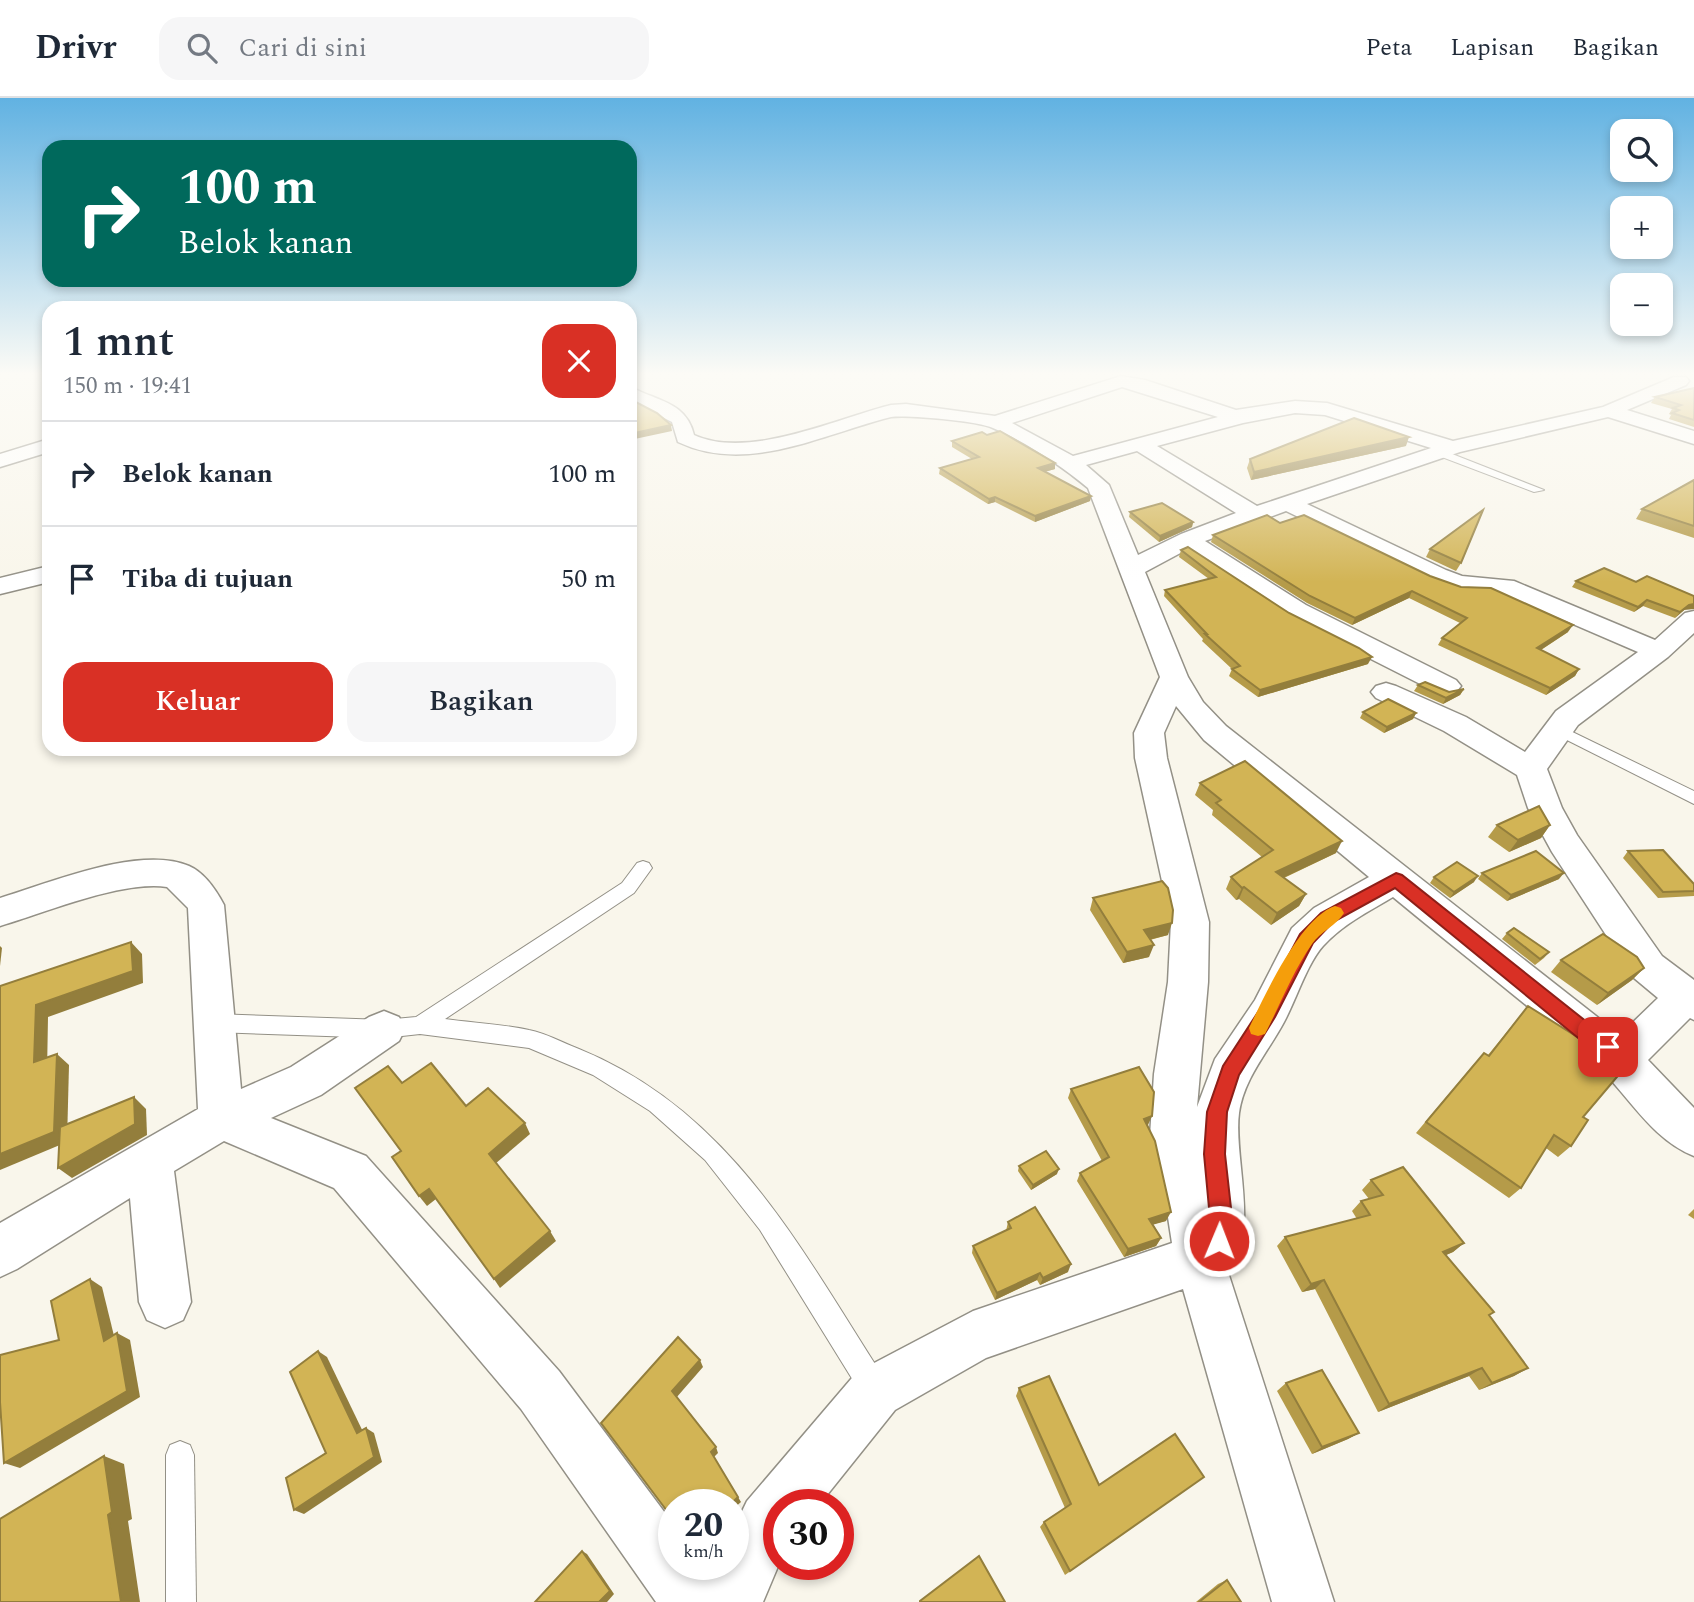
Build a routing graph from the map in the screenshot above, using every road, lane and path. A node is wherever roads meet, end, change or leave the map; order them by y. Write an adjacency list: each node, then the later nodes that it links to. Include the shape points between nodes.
1 (693, 442): 2 (street, via 705,448)
2 (784, 442)
3 (1032, 442): 11 (street)
4 (1151, 442): 7 (street)
5 (1427, 442): 9 (street)
6 (1474, 442): 9 (street)
7 (1141, 445): 11 (street); 14 (street)
8 (42, 447): 10 (street)
9 (1445, 449): 12 (lane); 13 (street)
10 (0, 461)
11 (1070, 463): 16 (street, via 1098,485)
12 (1538, 490)
13 (1290, 504): 14 (street); 20 (street, via 1437,575 1458,583 1505,586)
14 (1254, 514): 15 (street)
15 (1187, 540): 16 (street); 22 (street, via 1297,611)
16 (1131, 569): 21 (street)
17 (42, 576): 18 (street)
18 (0, 586)
19 (1694, 619): 20 (street)
20 (1658, 651): 24 (street, via 1567,718)
21 (1174, 677): 28 (street, via 1214,733); 38 (street, via 1149,733 1189,922 1173,1136)
22 (1446, 686)
23 (1386, 692): 25 (street, via 1455,724)
24 (1558, 730): 25 (street); 26 (lane)
25 (1531, 769): 30 (street, via 1545,808 1590,884 1648,967)
26 (1694, 798)
27 (643, 868): 32 (lane, via 628,888)
28 (1396, 880): 33 (street); 38 (street, via 1327,918 1306,939 1269,1012 1230,1072 1217,1122 1219,1241)
29 (0, 912): 31 (street, via 135,874 173,874 190,884 206,905)
30 (1690, 1000): 33 (street, via 1637,1046)
31 (214, 1023): 32 (lane); 34 (street)
32 (402, 1027): 34 (street, via 306,1081); 40 (lane, via 531,1039 601,1068 658,1104 713,1152 769,1222)
33 (1608, 1047): 35 (street)
34 (220, 1119): 36 (street); 45 (street, via 350,1172 540,1390)
35 (1694, 1135)
36 (150, 1160): 37 (street); 39 (street)
37 (0, 1252)
38 (1199, 1258): 40 (street, via 973,1337); 47 (street)
39 (165, 1302)
40 (876, 1391): 42 (street)
41 (180, 1455): 44 (lane)
42 (795, 1489)
43 (763, 1533): 46 (street)
44 (181, 1602)
45 (693, 1602)
46 (731, 1602)
47 (1303, 1602)

